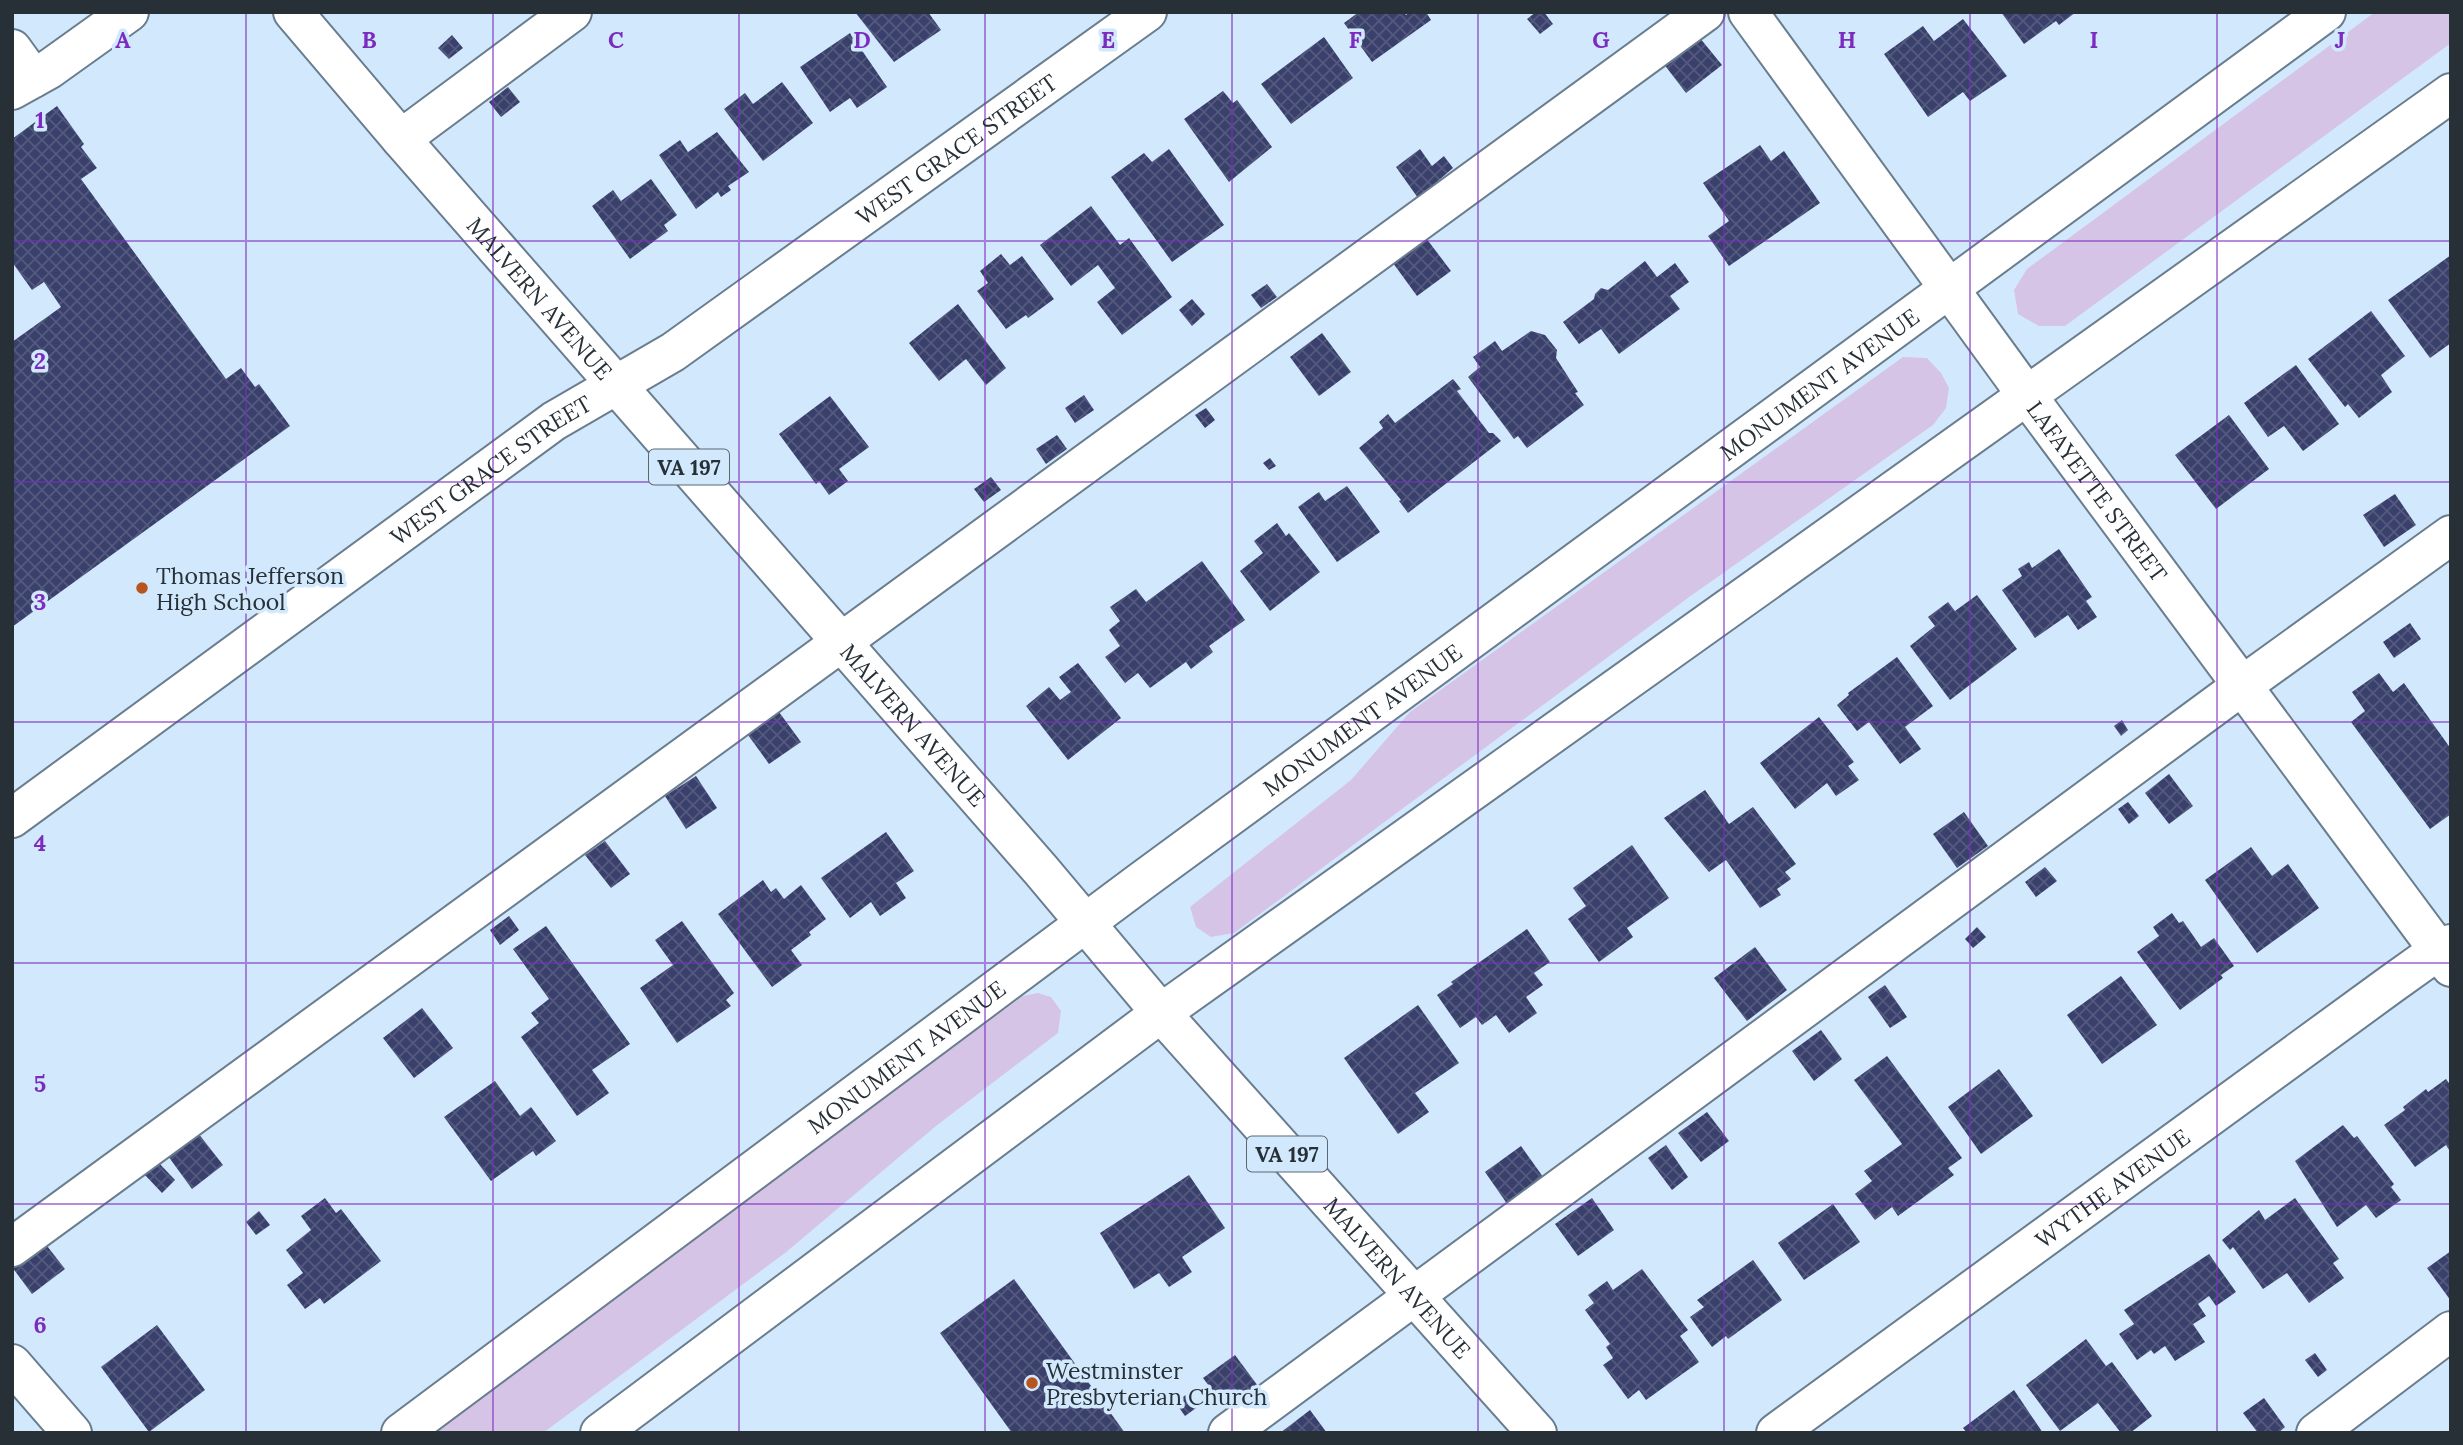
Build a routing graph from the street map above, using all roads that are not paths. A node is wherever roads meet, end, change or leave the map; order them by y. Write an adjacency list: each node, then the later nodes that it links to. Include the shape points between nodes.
1 (130, 12): 8 (street)
2 (293, 12): 10 (street, MALVERN AVENUE / VA 197)
3 (572, 12): 10 (street)
4 (1147, 12): 12 (street, WEST GRACE STREET, via 673,352)
5 (1705, 12): 15 (street)
6 (1748, 12): 11 (street, LAFAYETTE STREET)
7 (2326, 12): 11 (street, MONUMENT AVENUE)
8 (19, 72)
9 (2451, 93): 13 (street)
10 (401, 139): 12 (street, MALVERN AVENUE / VA 197)
11 (1950, 288): 13 (street, LAFAYETTE STREET); 18 (street, MONUMENT AVENUE)
12 (617, 383): 15 (street, MALVERN AVENUE / VA 197); 17 (street, WEST GRACE STREET, via 554,421)
13 (2028, 397): 16 (street, LAFAYETTE STREET); 20 (street)
14 (2451, 535): 16 (street)
15 (841, 643): 18 (street, MALVERN AVENUE / VA 197); 21 (street)
16 (2243, 685): 19 (street, LAFAYETTE STREET); 22 (street)
17 (12, 818)
18 (1085, 923): 20 (street, MALVERN AVENUE / VA 197); 26 (street, MONUMENT AVENUE)
19 (2447, 954): 30 (street, WYTHE AVENUE)
20 (1161, 1013): 22 (street, MALVERN AVENUE / VA 197); 27 (street)
21 (12, 1247)
22 (1413, 1294): 28 (street); 29 (street, MALVERN AVENUE / VA 197)
23 (2451, 1331): 31 (street)
24 (12, 1364): 25 (street)
25 (72, 1433)
26 (401, 1433)
27 (600, 1433)
28 (1228, 1433)
29 (1537, 1433)
30 (1776, 1433)
31 (2316, 1433)

